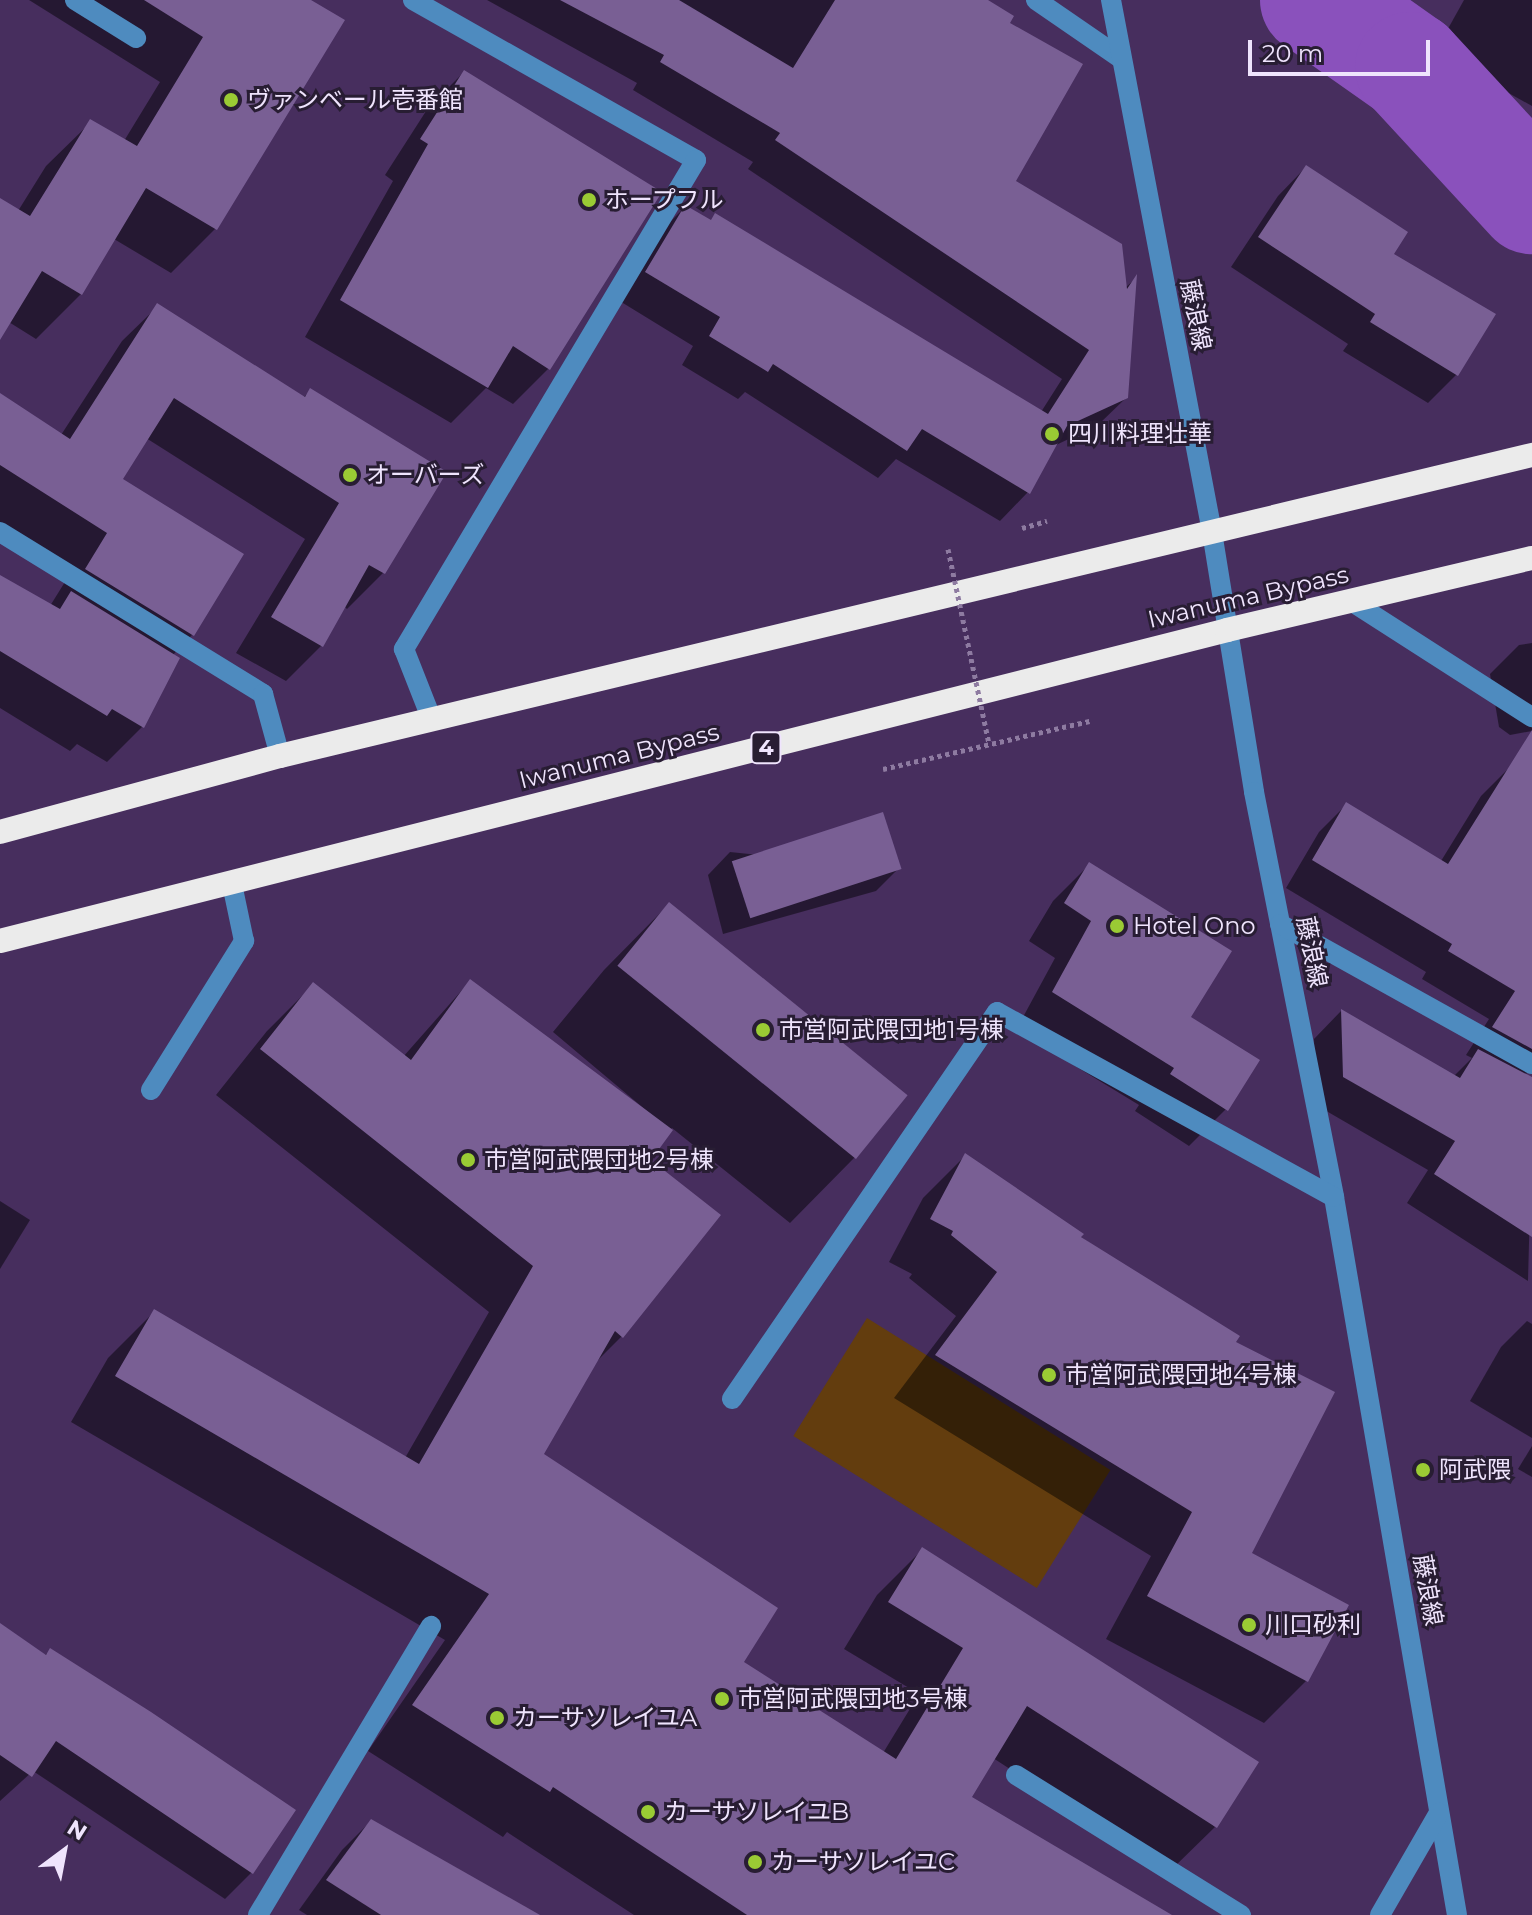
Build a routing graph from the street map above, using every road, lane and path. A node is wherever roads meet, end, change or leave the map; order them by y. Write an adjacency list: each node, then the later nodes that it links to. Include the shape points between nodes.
1 (75, 0): 5 (street)
2 (413, 0): 15 (street, via 696,160 404,649)
3 (1036, 0): 6 (street)
4 (1111, 0): 6 (street, 藤浪線)
5 (136, 38)
6 (1119, 57): 9 (street, 藤浪線)
7 (1532, 455): 9 (highway)
8 (0, 532): 18 (street, via 263,694)
9 (1212, 532): 13 (street, 藤浪線); 15 (highway)
10 (948, 549): 17 (path, bridge)
11 (1532, 558): 12 (highway, Iwanuma Bypass / 4)
12 (1351, 601): 13 (highway, Iwanuma Bypass / 4); 14 (street)
13 (1227, 630): 21 (highway, Iwanuma Bypass / 4); 22 (street, 藤浪線)
14 (1532, 717)
15 (432, 720): 18 (highway)
16 (1089, 721): 17 (path)
17 (989, 744): 19 (path)
18 (280, 756): 20 (highway)
19 (883, 769)
20 (0, 832)
21 (232, 884): 23 (highway, Iwanuma Bypass / 4); 25 (street, via 244,941)
22 (1280, 924): 24 (street); 26 (street, 藤浪線)
23 (0, 941)
24 (1532, 1064)
25 (151, 1090)
26 (1334, 1197): 27 (street, via 997,1012); 30 (street, 藤浪線)
27 (732, 1399)
28 (431, 1626): 31 (street)
29 (1016, 1775): 32 (street)
30 (1439, 1813): 33 (street); 34 (street, 藤浪線)
31 (258, 1915)
32 (1241, 1915)
33 (1380, 1915)
34 (1457, 1915)

